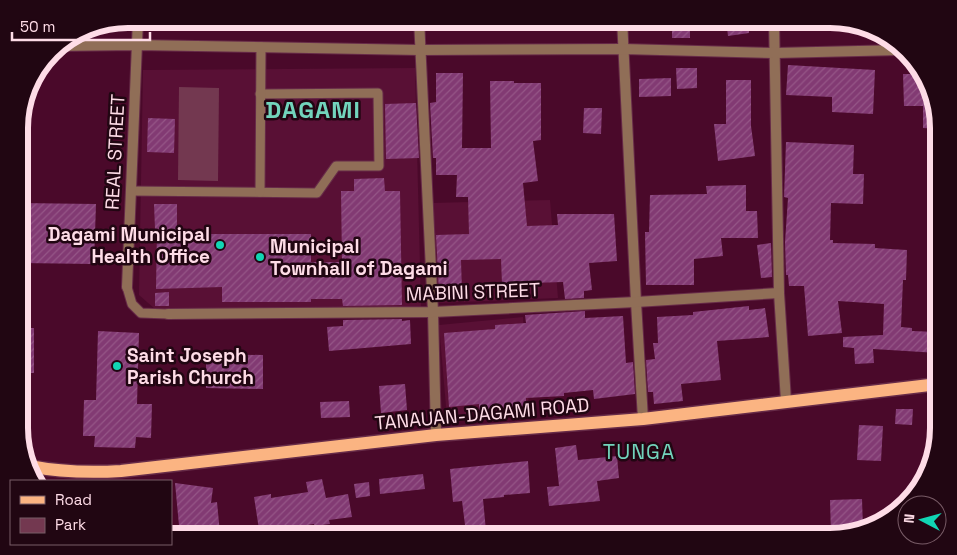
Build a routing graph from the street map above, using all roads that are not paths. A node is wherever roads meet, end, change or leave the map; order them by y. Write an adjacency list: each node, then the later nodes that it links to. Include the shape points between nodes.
1 (138, 28): 5 (street, REAL STREET)
2 (419, 28): 8 (street)
3 (622, 28): 9 (street)
4 (774, 28): 11 (street)
5 (137, 44): 6 (street); 7 (street); 13 (street, REAL STREET)
6 (70, 46)
7 (261, 47): 8 (street); 12 (lane)
8 (420, 50): 9 (street); 18 (street)
9 (623, 50): 11 (street); 17 (street)
10 (893, 50): 11 (street)
11 (775, 53): 16 (street)
12 (260, 94): 14 (lane); 14 (lane, via 378,93 379,166 336,166 317,193)
13 (131, 191): 14 (lane); 15 (street, REAL STREET)
14 (260, 192)
15 (127, 287): 19 (lane, via 132,304 141,314)
16 (779, 293): 17 (street, MABINI STREET); 21 (street)
17 (636, 302): 18 (street, MABINI STREET); 22 (street)
18 (433, 312): 19 (street, MABINI STREET); 23 (street)
19 (168, 314)
20 (929, 385): 21 (main road, TANAUAN-DAGAMI ROAD)
21 (786, 401): 22 (main road, TANAUAN-DAGAMI ROAD)
22 (643, 419): 23 (main road, TANAUAN-DAGAMI ROAD)
23 (436, 435): 24 (main road, TANAUAN-DAGAMI ROAD, via 121,471 85,473)
24 (36, 467)

